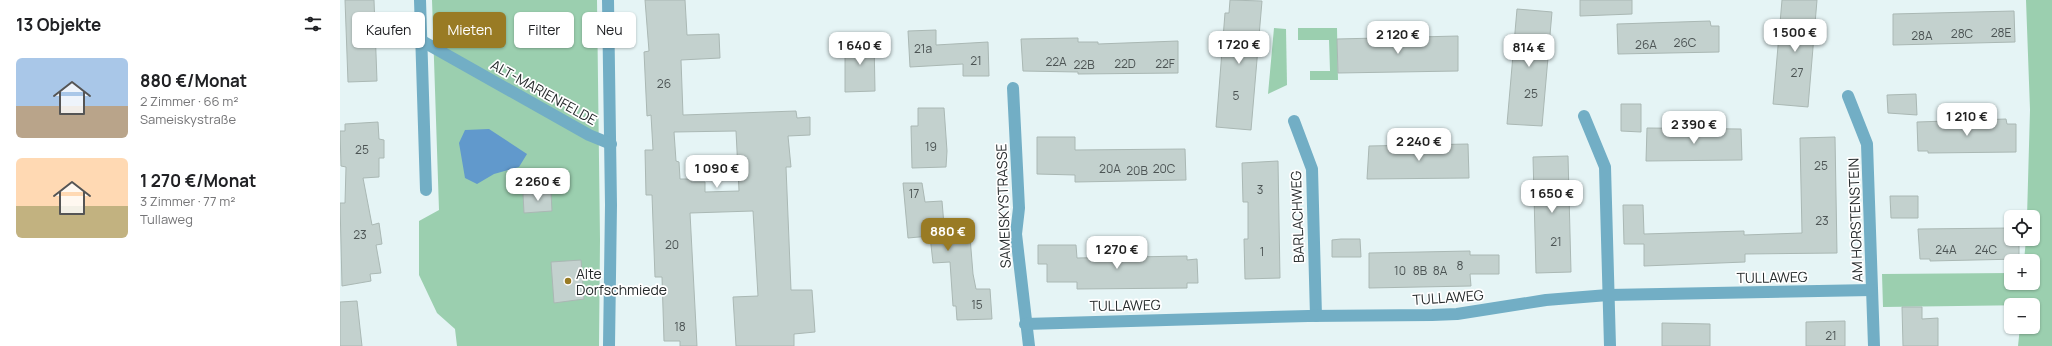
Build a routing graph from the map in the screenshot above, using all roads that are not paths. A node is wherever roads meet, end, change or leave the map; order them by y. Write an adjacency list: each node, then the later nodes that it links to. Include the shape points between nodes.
1 (420, 0): 3 (street)
2 (608, 0): 10 (street, ALT-MARIENFELDE)
3 (421, 12)
4 (425, 43): 10 (street, ALT-MARIENFELDE, via 589,135)
5 (422, 48): 11 (street)
6 (1013, 88): 15 (street, SAMEISKYSTRASSE, via 1019,208 1016,234)
7 (1848, 96): 12 (street, AM HORSTENSTEIN, via 1867,144)
8 (1584, 116): 13 (street, via 1605,167)
9 (1294, 120): 14 (street, BARLACHWEG, via 1312,169)
10 (611, 144): 16 (street, ALT-MARIENFELDE)
11 (426, 190)
12 (1872, 290): 13 (street, TULLAWEG); 19 (street, AM HORSTENSTEIN)
13 (1608, 295): 14 (street, TULLAWEG, via 1546,300 1457,314); 18 (street)
14 (1316, 316): 15 (street, TULLAWEG)
15 (1025, 324): 17 (street, SAMEISKYSTRASSE)
16 (609, 346)
17 (1029, 346)
18 (1610, 346)
19 (1874, 346)

